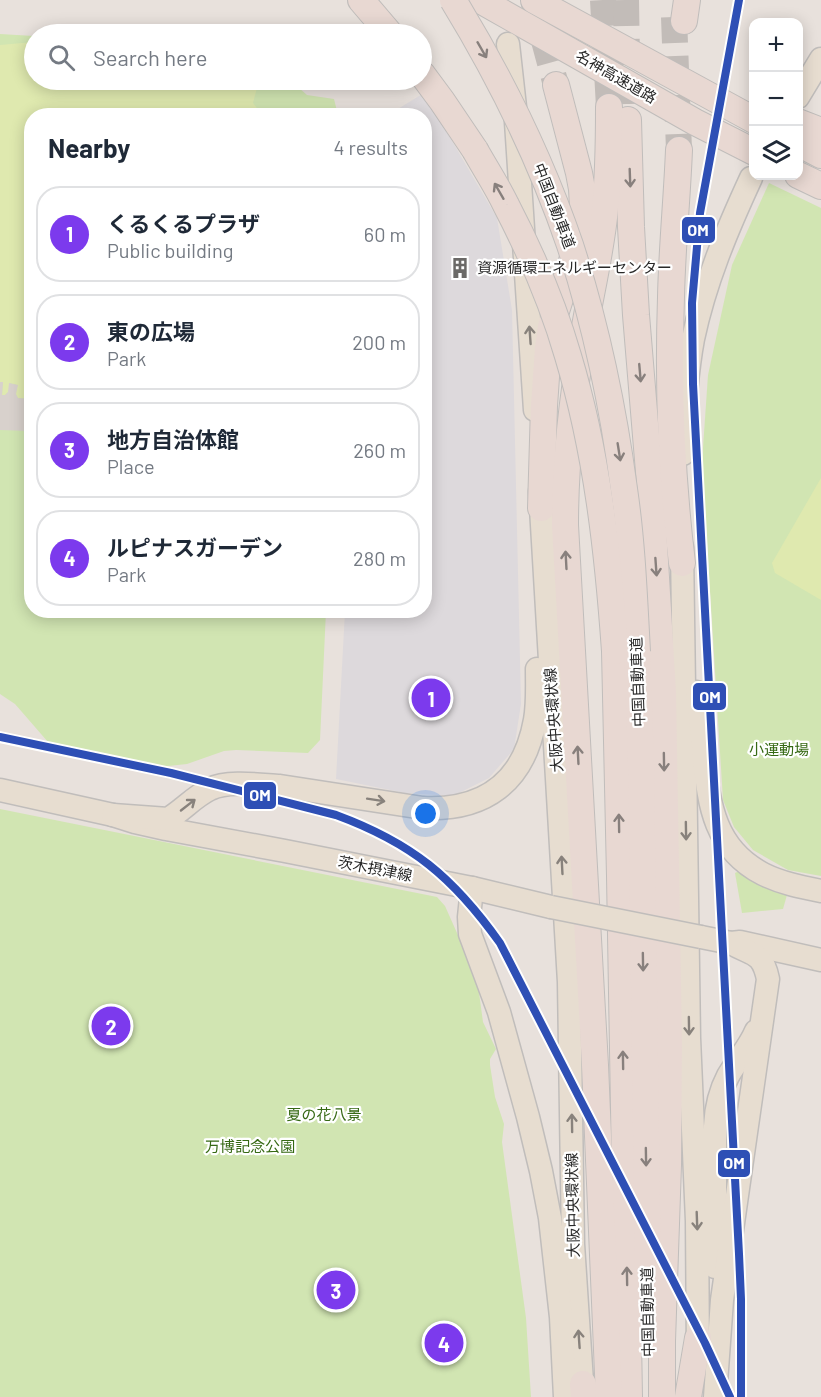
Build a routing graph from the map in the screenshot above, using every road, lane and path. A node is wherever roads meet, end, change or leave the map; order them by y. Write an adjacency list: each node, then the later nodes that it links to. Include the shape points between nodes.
1 (361, 0): 5 (highway)
2 (453, 0): 27 (highway, 中国自動車道, one-way to 27, bridge, via 534,155 570,245 584,293 622,471 630,542)
3 (480, 0): 18 (highway, 名神高速道路)
4 (534, 0): 8 (highway, 名神高速道路)
5 (381, 24)
6 (508, 44): 23 (main road, 大阪中央環状線, one-way to 6)
7 (821, 59): 11 (main road)
8 (644, 61): 12 (highway); 13 (highway, 名神高速道路)
9 (556, 85): 23 (highway, via 579,172 583,206 579,239 548,348)
10 (432, 88): 27 (highway, 中国自動車道, one-way to 10, bridge, via 610,586 583,414 552,308 506,203)
11 (803, 89)
12 (749, 102)
13 (749, 118)
14 (803, 124): 15 (highway)
15 (821, 130)
16 (803, 146): 19 (highway)
17 (679, 150): 25 (highway, via 670,344 673,477)
18 (749, 150)
19 (821, 155)
20 (803, 177): 22 (highway)
21 (750, 180): 25 (main road, via 714,266 693,340 683,441)
22 (821, 186)
23 (542, 508): 24 (main road, 大阪中央環状線)
24 (544, 559): 29 (main road, one-way to 24, via 168,819 208,790 233,784 280,786 432,808 457,807 484,798 517,768 531,738 537,703 538,609); 36 (main road, 大阪中央環状線, one-way to 24, via 569,982)
25 (682, 562): 26 (main road)
26 (683, 602): 31 (main road, via 707,787 716,822 730,847 750,866 777,880); 35 (main road, one-way to 35)
27 (626, 651): 38 (highway, 中国自動車道, one-way to 27, via 620,900); 39 (highway, 中国自動車道, one-way to 39, via 641,787)
28 (0, 790): 29 (main road, 茨木摂津線)
29 (113, 815): 30 (main road, 茨木摂津線, via 166,829)
30 (472, 888): 32 (main road, 茨木摂津線, bridge); 36 (main road, via 470,934 502,1023 528,1117 545,1194 561,1317)
31 (821, 891)
32 (731, 943): 33 (main road, 茨木摂津線); 34 (main road, via 763,962 768,979)
33 (821, 960)
34 (764, 1014): 35 (main road, via 728,1076 716,1113 714,1287); 43 (main road, via 722,1300)
35 (698, 1338): 41 (highway); 42 (main road)
36 (579, 1394)
37 (609, 1397): 40 (highway, one-way to 40, via 596,1065 565,509 568,440 601,239 609,146 619,113 631,227 663,692 669,1054)
38 (628, 1397)
39 (650, 1397)
40 (662, 1397)
41 (688, 1397)
42 (699, 1397)
43 (715, 1397)

